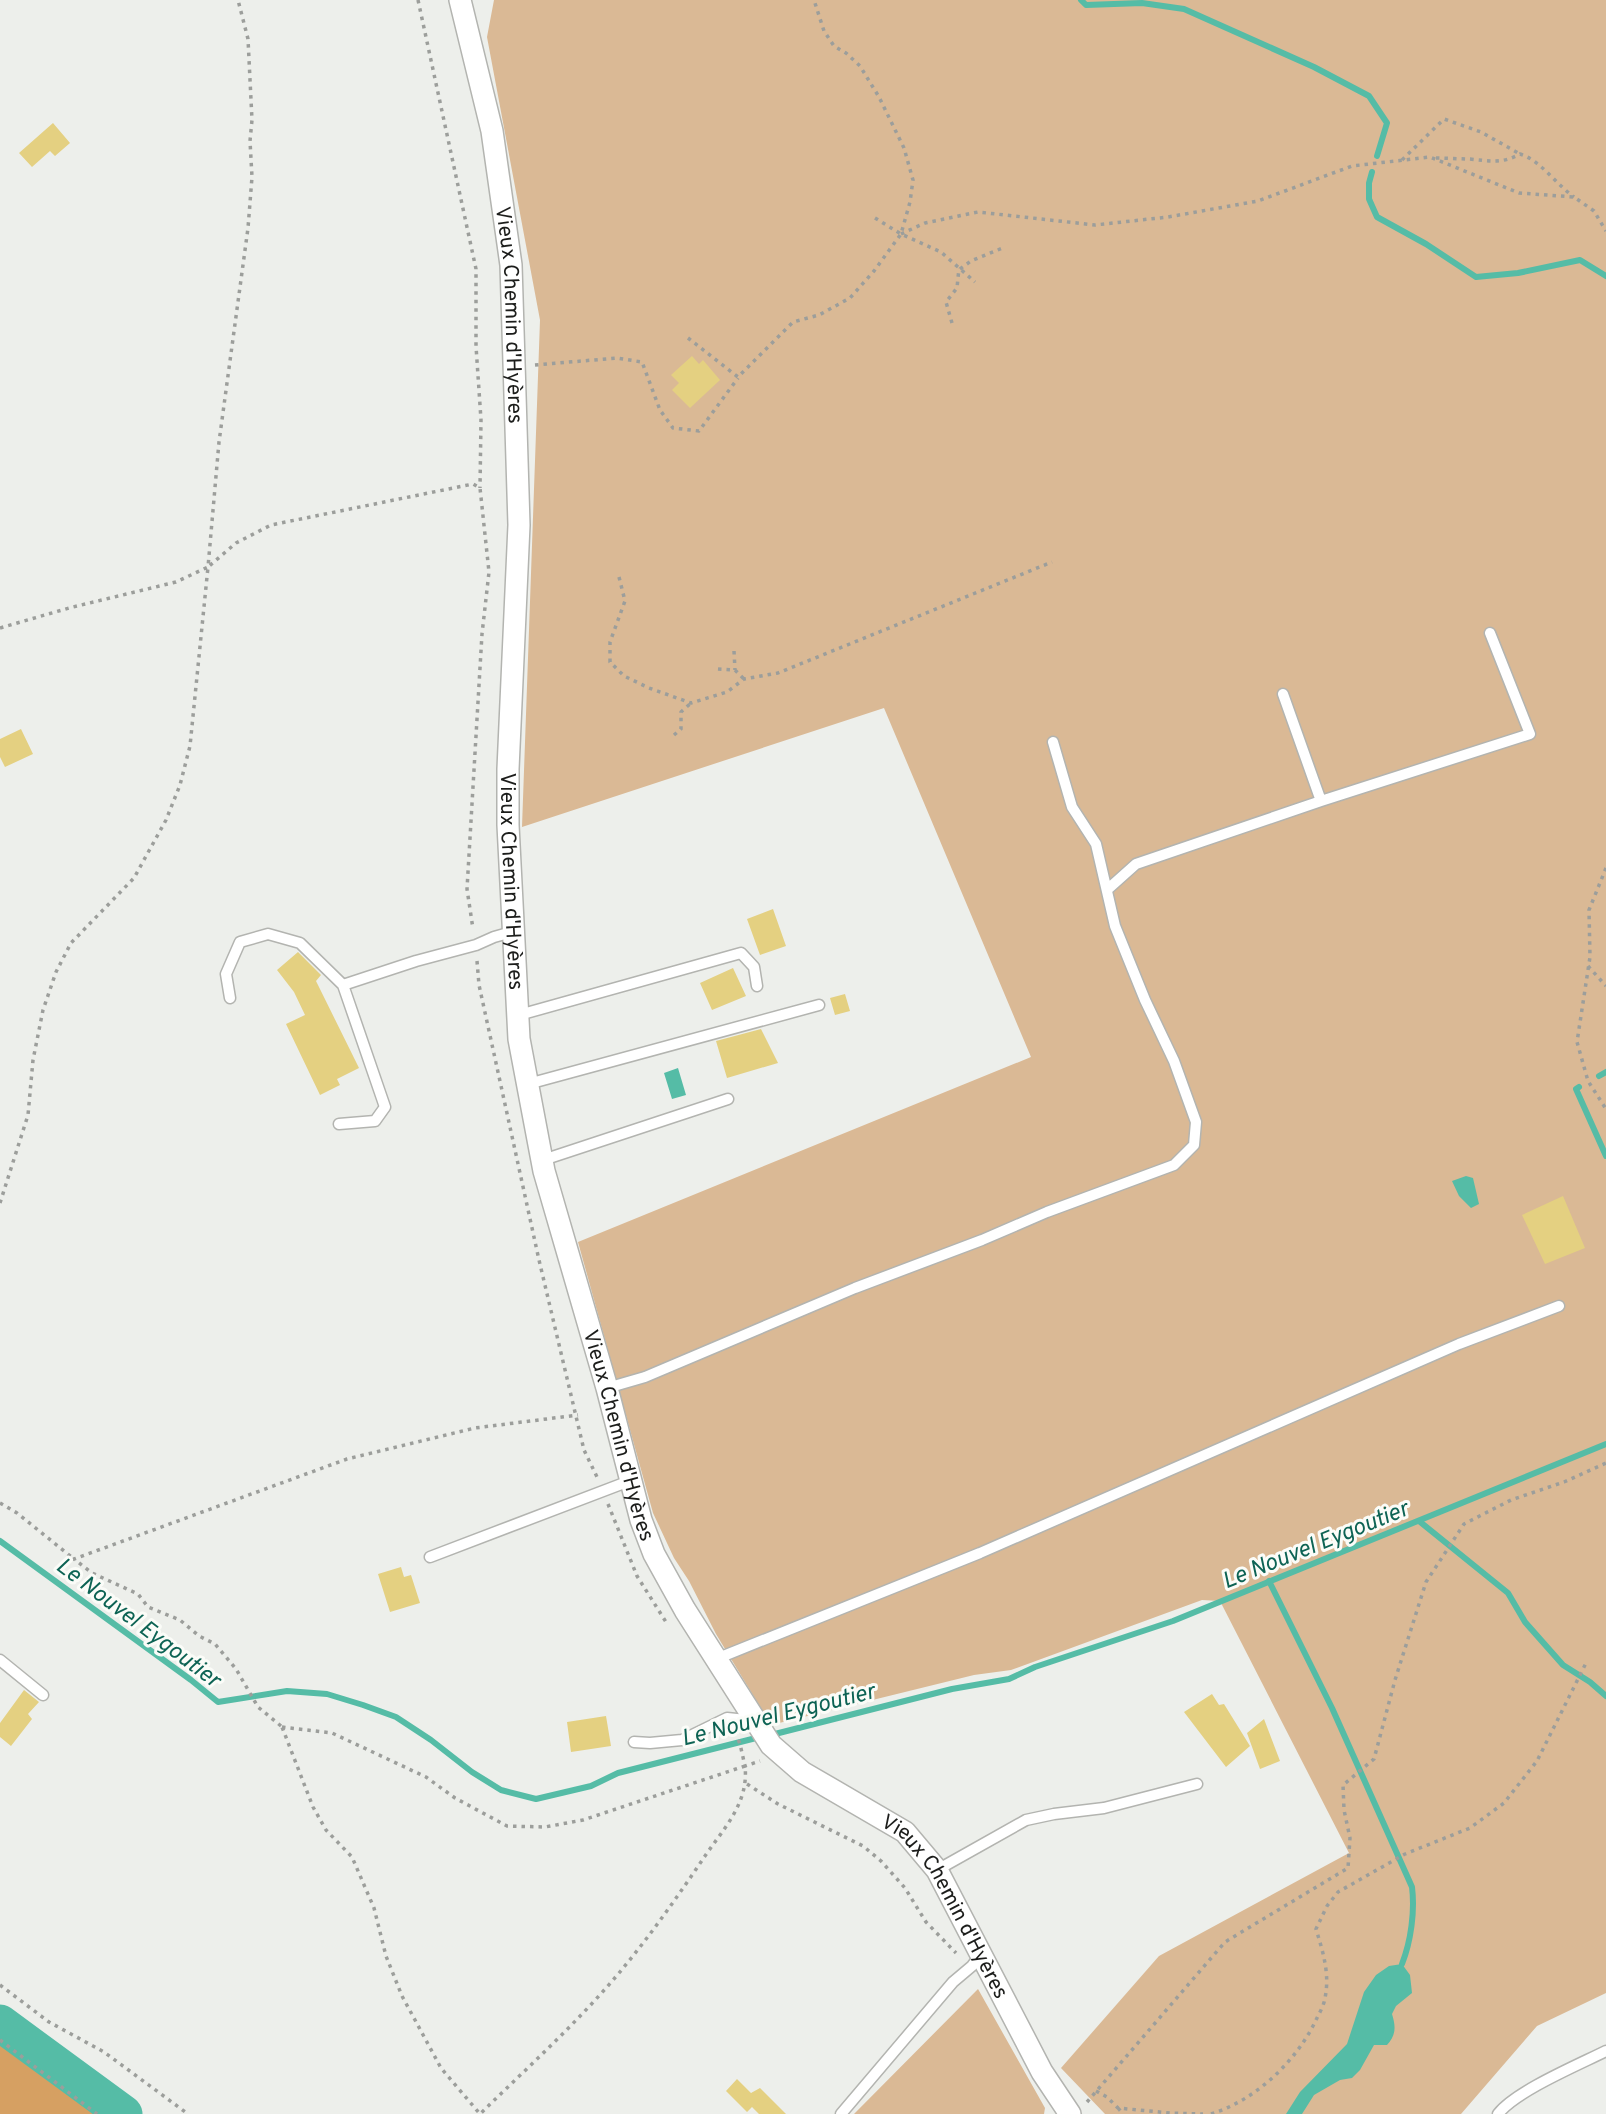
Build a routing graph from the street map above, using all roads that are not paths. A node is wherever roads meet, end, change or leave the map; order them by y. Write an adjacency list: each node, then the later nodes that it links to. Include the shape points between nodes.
1 (460, 0): 7 (street, Vieux Chemin d'Hyères, via 492,131 512,265 519,525 508,825)
2 (1490, 633): 5 (lane, via 1530,734)
3 (1283, 694): 5 (lane)
4 (1053, 742): 6 (lane, via 1072,807 1096,844)
5 (1321, 801): 6 (lane, via 1136,864)
6 (1108, 889): 18 (lane, via 1115,926 1196,1122 1194,1145 1174,1165 855,1288 645,1377)
7 (515, 931): 8 (lane); 12 (street, Vieux Chemin d'Hyères)
8 (343, 985): 10 (lane, via 300,943 268,934 240,943 226,974); 15 (lane, via 385,1107 375,1121)
9 (757, 986): 12 (lane, via 754,967 741,953)
10 (230, 998)
11 (819, 1005): 13 (lane)
12 (519, 1015): 13 (street, Vieux Chemin d'Hyères)
13 (528, 1084): 16 (street, Vieux Chemin d'Hyères)
14 (728, 1099): 16 (lane)
15 (339, 1124)
16 (543, 1160): 18 (street, Vieux Chemin d'Hyères)
17 (1559, 1306): 21 (lane, via 1459,1344 980,1552)
18 (607, 1388): 19 (street, Vieux Chemin d'Hyères)
19 (632, 1480): 20 (lane); 21 (street, Vieux Chemin d'Hyères, via 654,1554)
20 (430, 1557)
21 (716, 1659): 24 (street, Vieux Chemin d'Hyères)
22 (0, 1660): 23 (lane)
23 (43, 1695)
24 (755, 1721): 25 (lane, via 727,1718 682,1740); 27 (street, Vieux Chemin d'Hyères, via 771,1745 802,1772 905,1832)
25 (634, 1742)
26 (1197, 1784): 27 (lane, via 1104,1808 1026,1820)
27 (937, 1870): 28 (street, Vieux Chemin d'Hyères)
28 (976, 1960): 30 (street, Vieux Chemin d'Hyères, via 1042,2072); 31 (lane)
29 (1606, 2051): 32 (lane, via 1541,2084)
30 (1076, 2110)
31 (841, 2114)
32 (1498, 2114)

